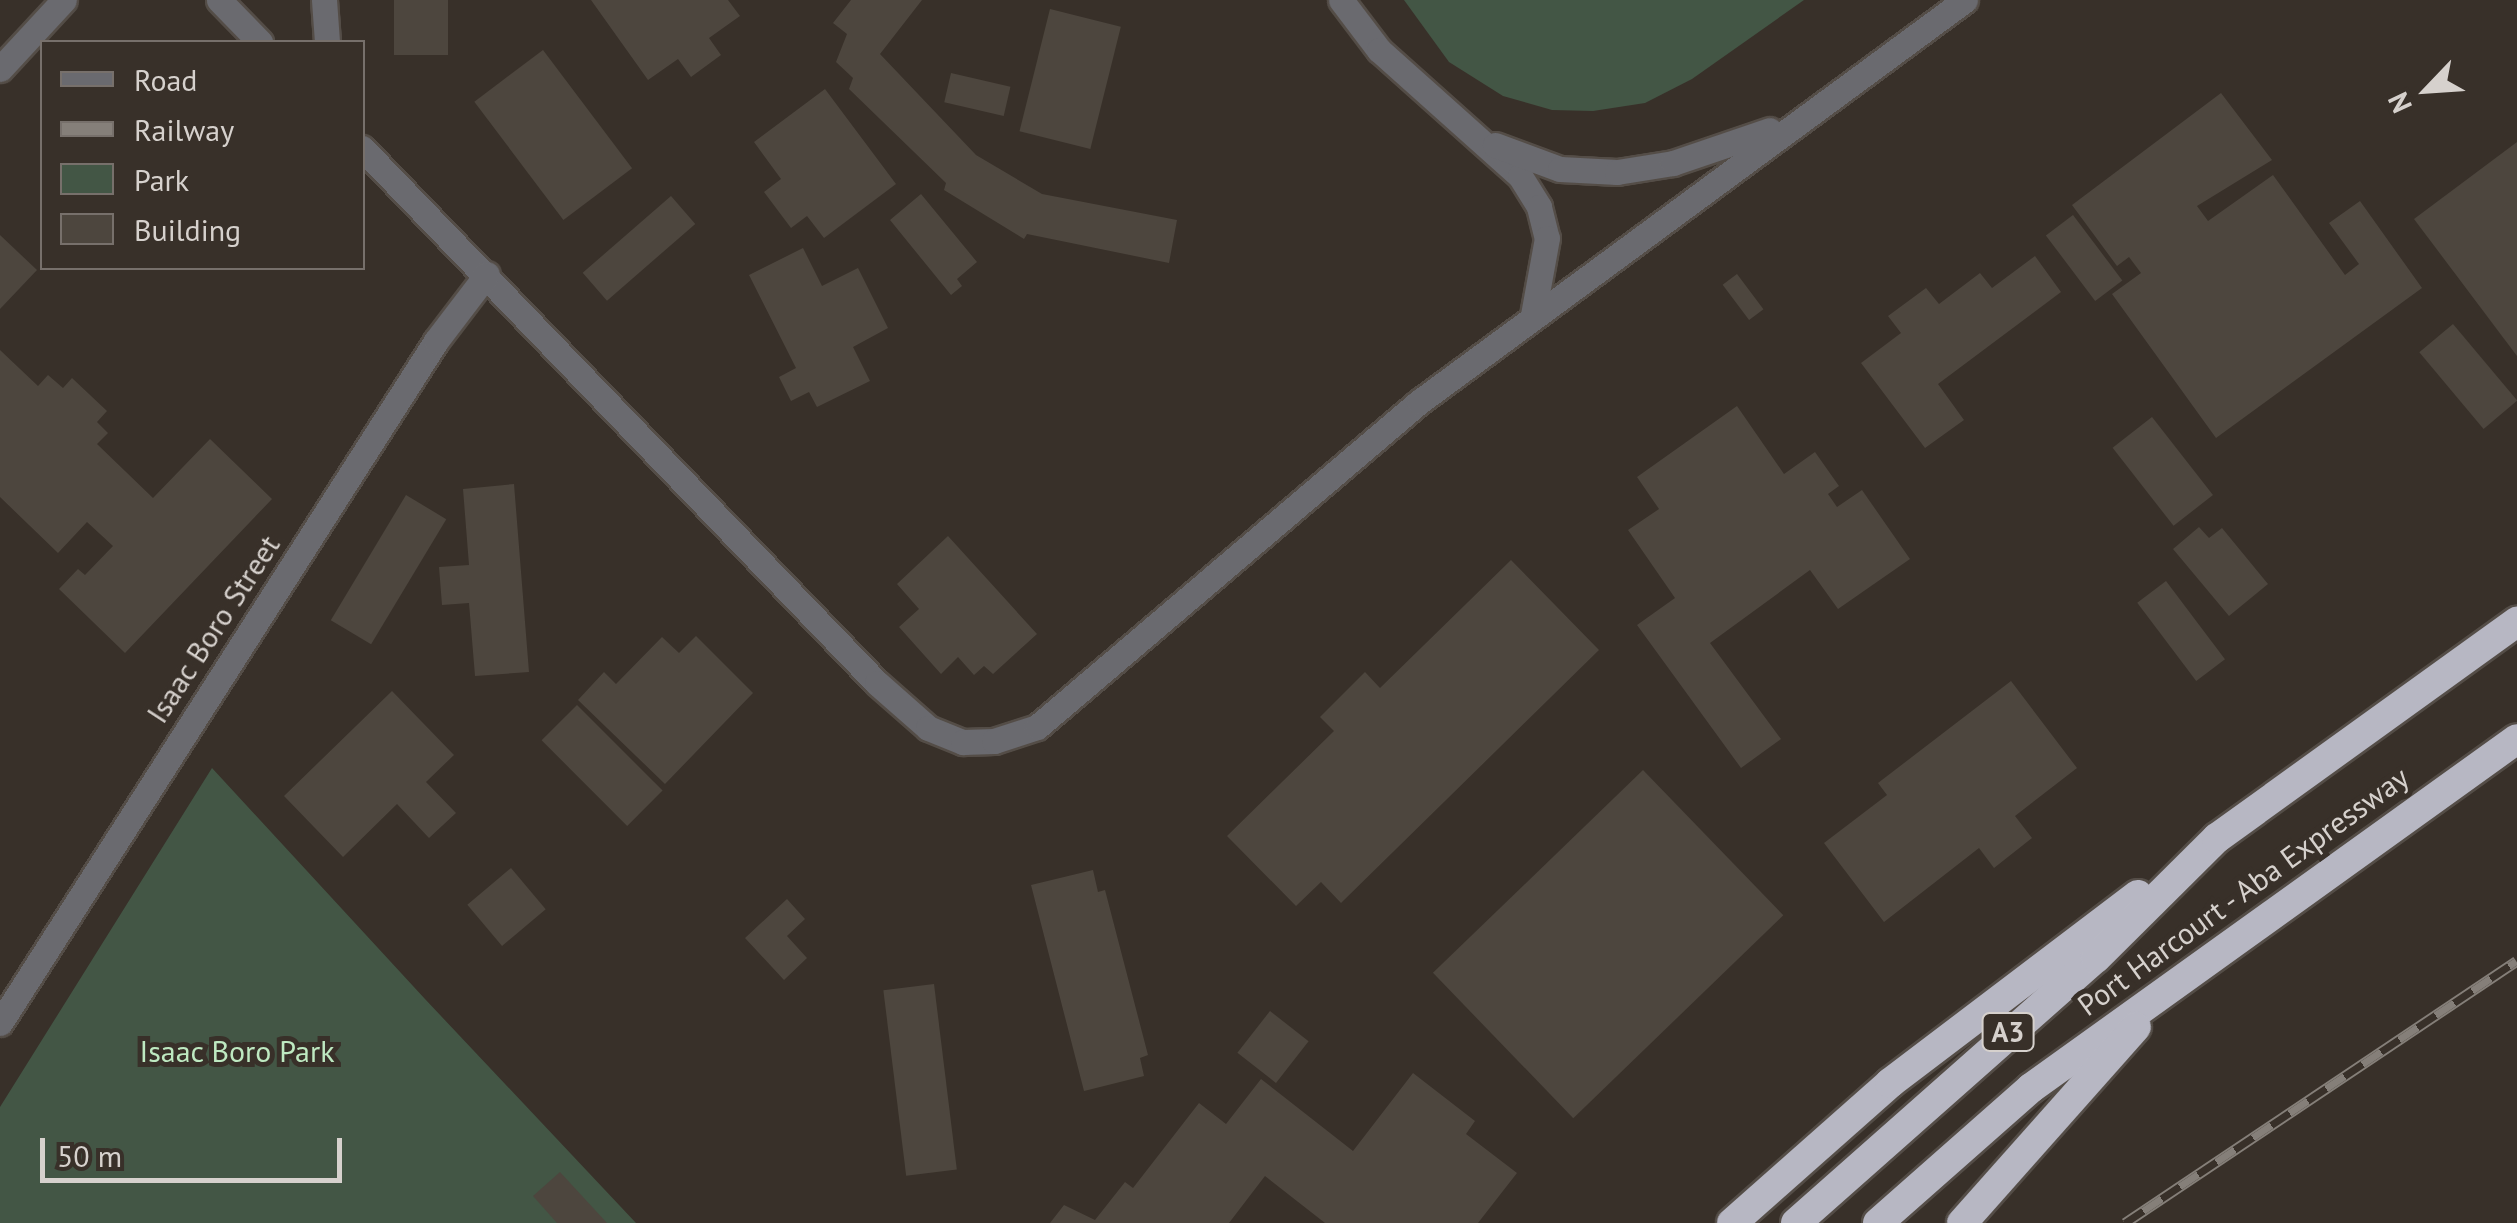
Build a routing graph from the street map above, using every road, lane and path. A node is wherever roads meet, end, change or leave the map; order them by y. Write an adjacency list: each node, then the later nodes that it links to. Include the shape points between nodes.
1 (64, 0): 8 (street)
2 (219, 0): 6 (street)
3 (324, 0): 7 (street)
4 (1341, 0): 10 (street, via 1379,50)
5 (1965, 0): 9 (street)
6 (258, 40)
7 (326, 40)
8 (0, 69)
9 (1793, 122): 10 (street, via 1673,163 1617,172 1560,170); 13 (street)
10 (1481, 140): 13 (street, via 1520,176 1539,207 1548,238)
11 (365, 151): 12 (street)
12 (487, 274): 13 (street, via 877,683 928,728 963,742 1037,728 1419,402); 18 (street, Isaac Boro Street, via 425,358)
13 (1533, 315)
14 (2517, 622): 16 (highway, Port Harcourt - Aba Expressway / A3)
15 (2517, 739): 17 (highway, Port Harcourt - Aba Expressway / A3)
16 (2218, 838): 19 (highway, via 1905,1071); 20 (highway, Port Harcourt - Aba Expressway / A3, via 2096,958)
17 (2189, 970): 21 (highway, Port Harcourt - Aba Expressway / A3, via 2032,1088); 22 (highway)
18 (0, 1022)
19 (1732, 1223)
20 (1796, 1223)
21 (1878, 1223)
22 (1962, 1223)

